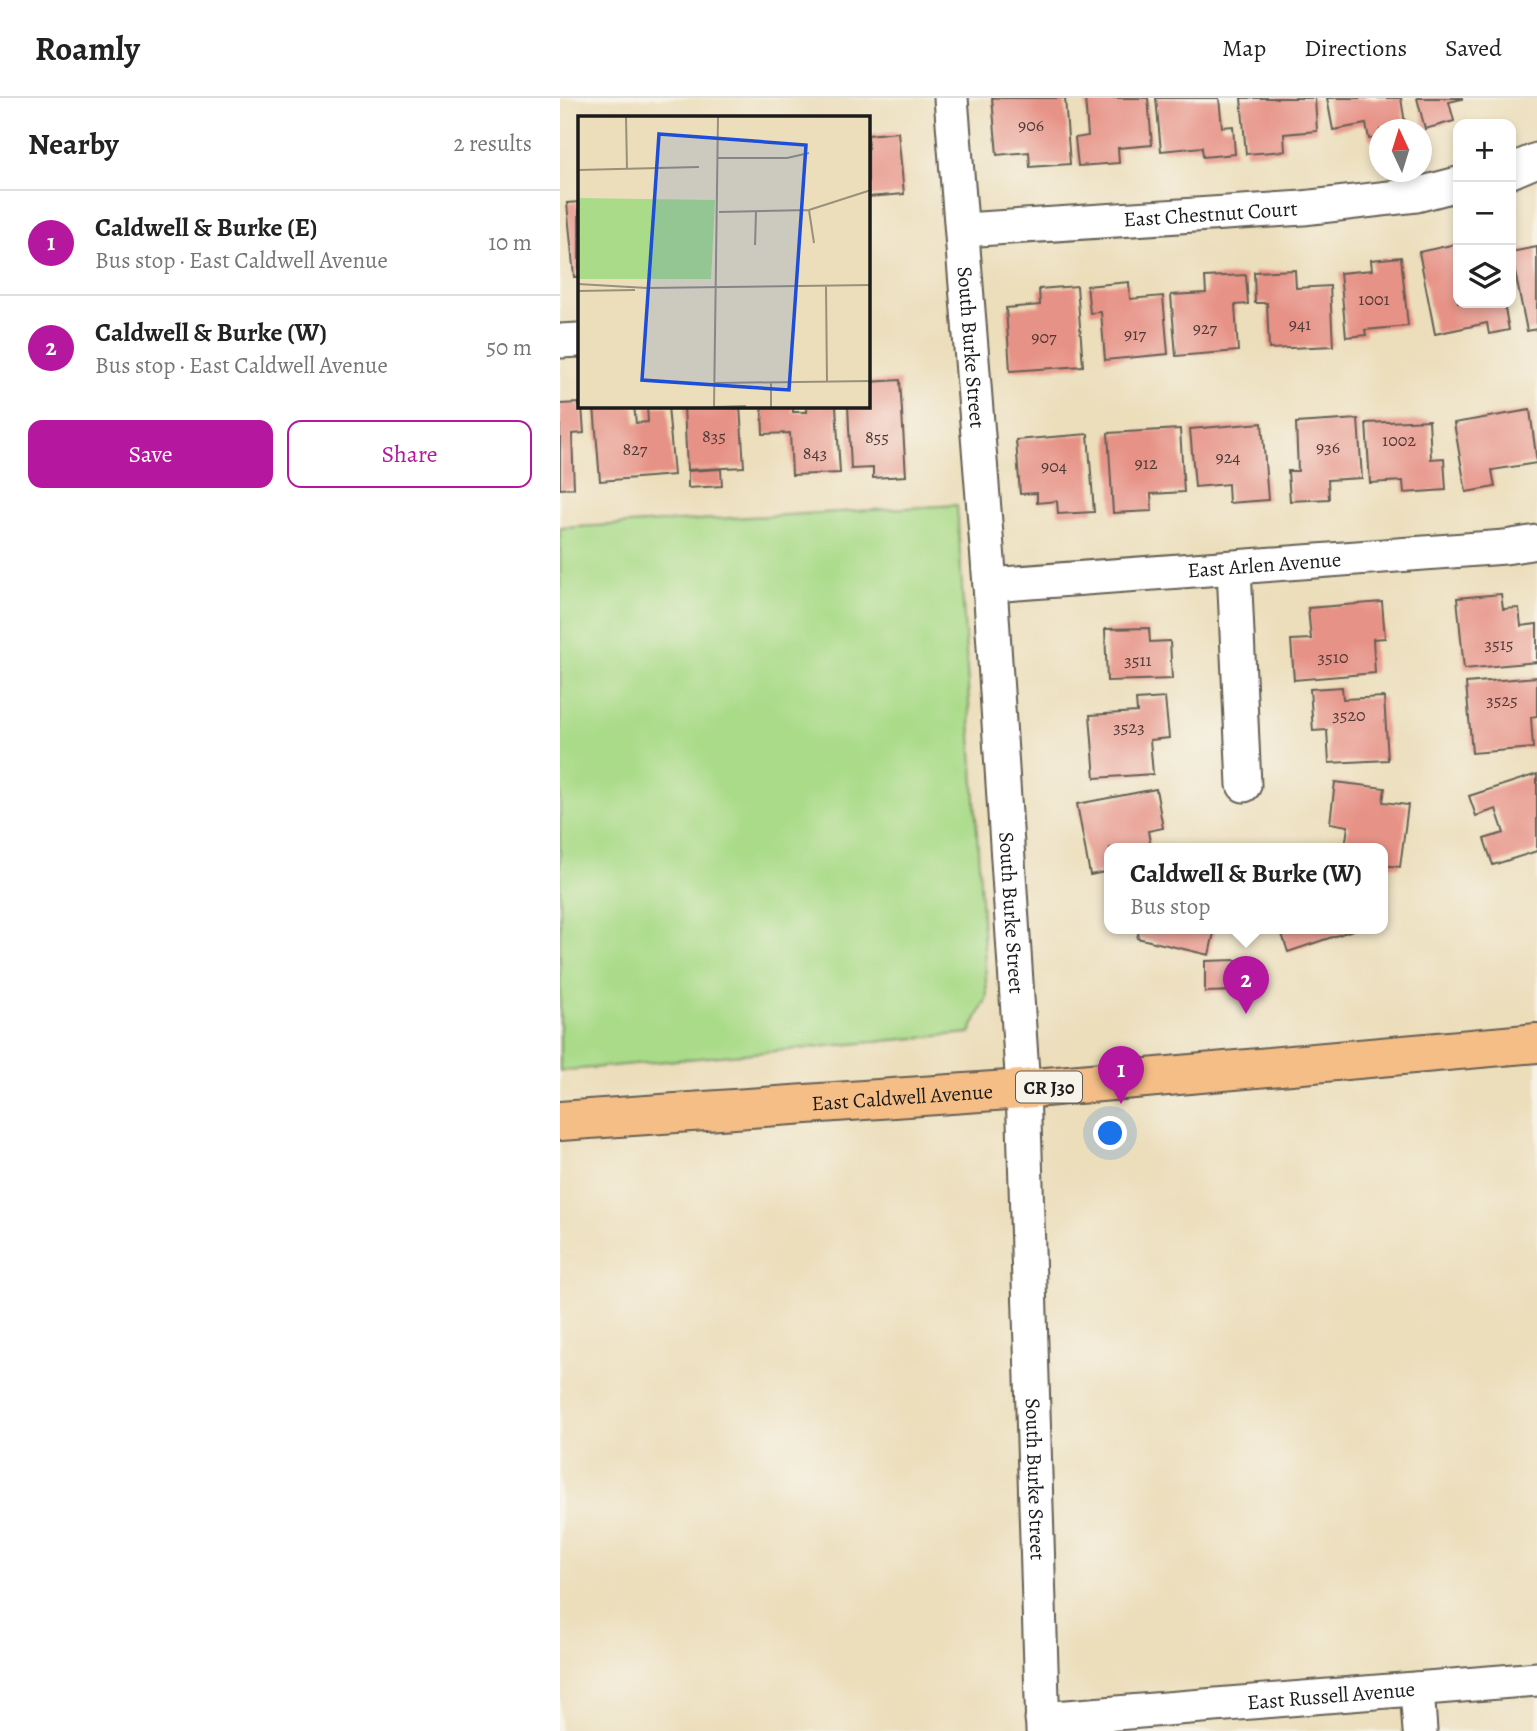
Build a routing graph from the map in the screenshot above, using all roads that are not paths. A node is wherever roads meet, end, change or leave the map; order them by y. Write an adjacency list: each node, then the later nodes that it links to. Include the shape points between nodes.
1 (951, 98): 5 (street, South Burke Street)
2 (1537, 160): 3 (street)
3 (1516, 169)
4 (1453, 185): 5 (street, East Chestnut Court, via 1416,195 1303,208)
5 (963, 230): 10 (street, South Burke Street)
6 (578, 340): 7 (street)
7 (560, 341)
8 (1537, 542): 9 (street, East Arlen Avenue)
9 (1234, 568): 10 (street, East Arlen Avenue); 11 (street)
10 (990, 585): 13 (street, South Burke Street)
11 (1244, 785)
12 (1537, 1043): 13 (main road, East Caldwell Avenue / CR J30)
13 (1023, 1089): 14 (main road, East Caldwell Avenue / CR J30); 17 (street, South Burke Street)
14 (560, 1121)
15 (1537, 1679): 16 (street, East Russell Avenue)
16 (1417, 1689): 17 (street, East Russell Avenue); 18 (street)
17 (1043, 1725)
18 (1420, 1731)

